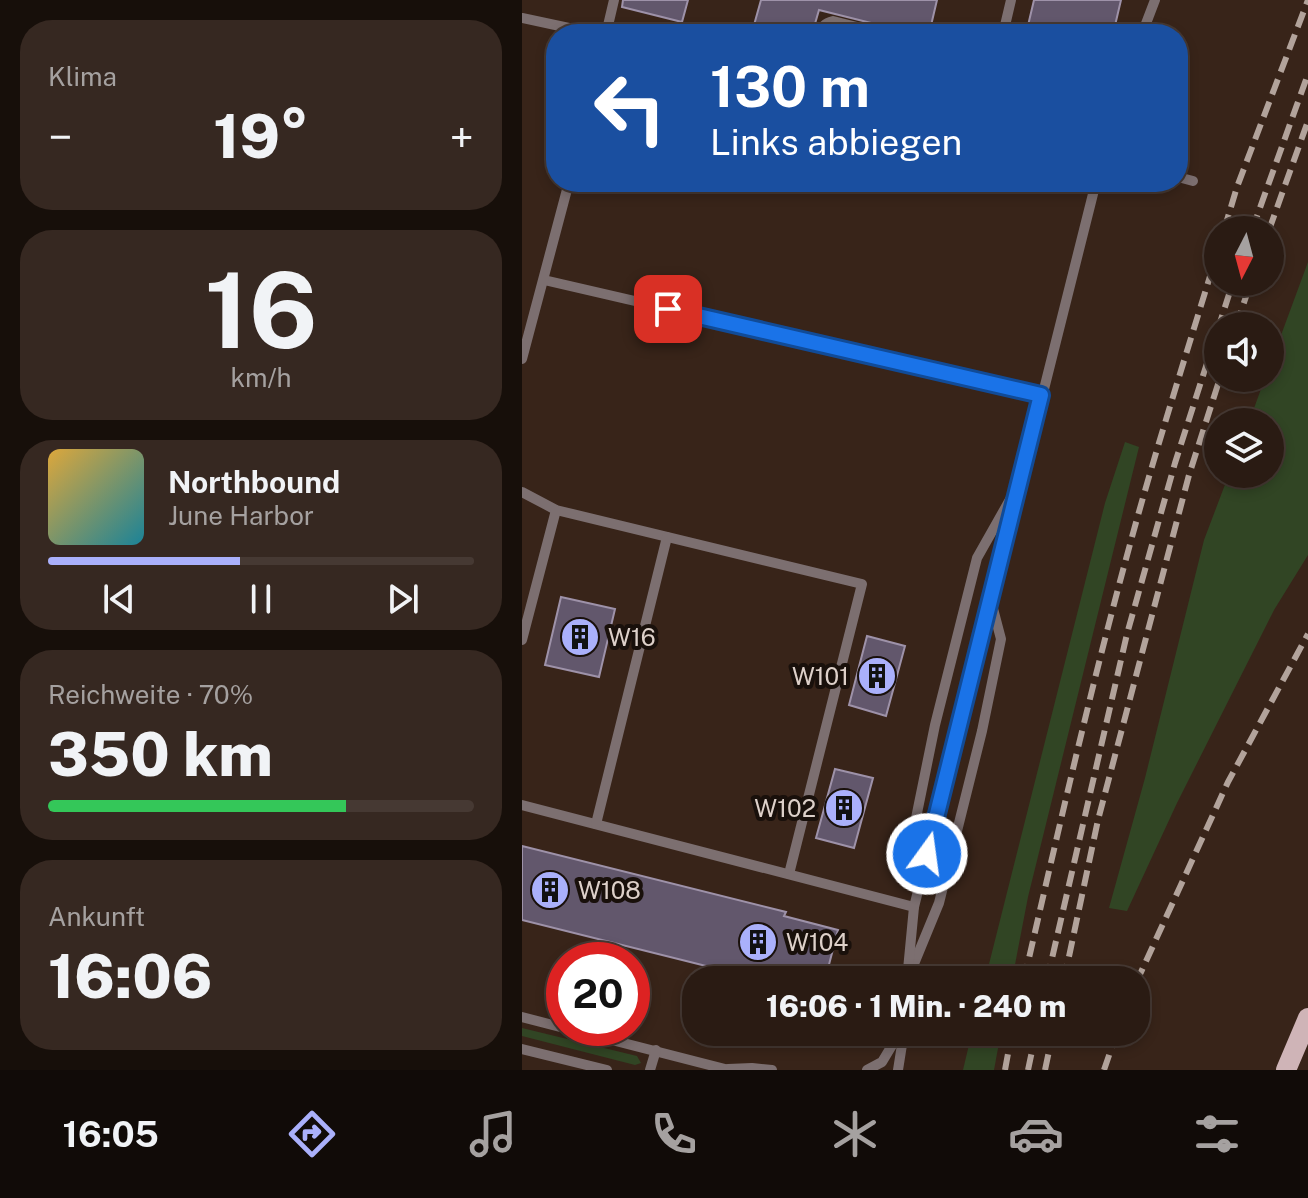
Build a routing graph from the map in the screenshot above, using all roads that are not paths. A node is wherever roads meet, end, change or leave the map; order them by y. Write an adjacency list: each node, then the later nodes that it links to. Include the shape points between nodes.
1 (614, 0): 6 (lane)
2 (1011, 0): 9 (lane)
3 (1155, 0): 10 (lane)
4 (522, 18): 5 (lane)
5 (550, 24)
6 (608, 24)
7 (825, 24): 8 (lane)
8 (845, 24)
9 (1005, 24)
10 (1146, 24)
11 (1188, 180): 12 (lane)
12 (1193, 181)
13 (566, 192): 15 (lane)
14 (1093, 192): 17 (lane)
15 (544, 280): 16 (lane); 17 (lane)
16 (522, 359)
17 (1041, 395): 18 (lane)
18 (1019, 484): 22 (lane); 26 (lane, via 977,558 935,725 915,823)
19 (522, 492): 20 (lane)
20 (556, 510): 21 (lane); 23 (lane)
21 (667, 537): 25 (lane); 27 (lane, via 862,584)
22 (991, 598): 26 (lane); 30 (lane, via 1001,639 982,731 939,903)
23 (522, 640)
24 (522, 805): 25 (lane)
25 (596, 824): 27 (lane)
26 (927, 854): 28 (lane)
27 (789, 874): 28 (lane)
28 (914, 907): 29 (lane)
29 (908, 966)
30 (913, 966)
31 (522, 1017): 33 (lane)
32 (1308, 1018): 46 (main road)
33 (546, 1023)
34 (639, 1046): 38 (lane)
35 (892, 1046): 39 (lane)
36 (901, 1046): 45 (lane)
37 (522, 1049): 40 (lane)
38 (656, 1050): 41 (lane); 42 (lane)
39 (878, 1066): 44 (lane)
40 (607, 1070)
41 (650, 1070)
42 (729, 1070): 43 (lane)
43 (772, 1070)
44 (867, 1070)
45 (898, 1070)
46 (1286, 1070)

